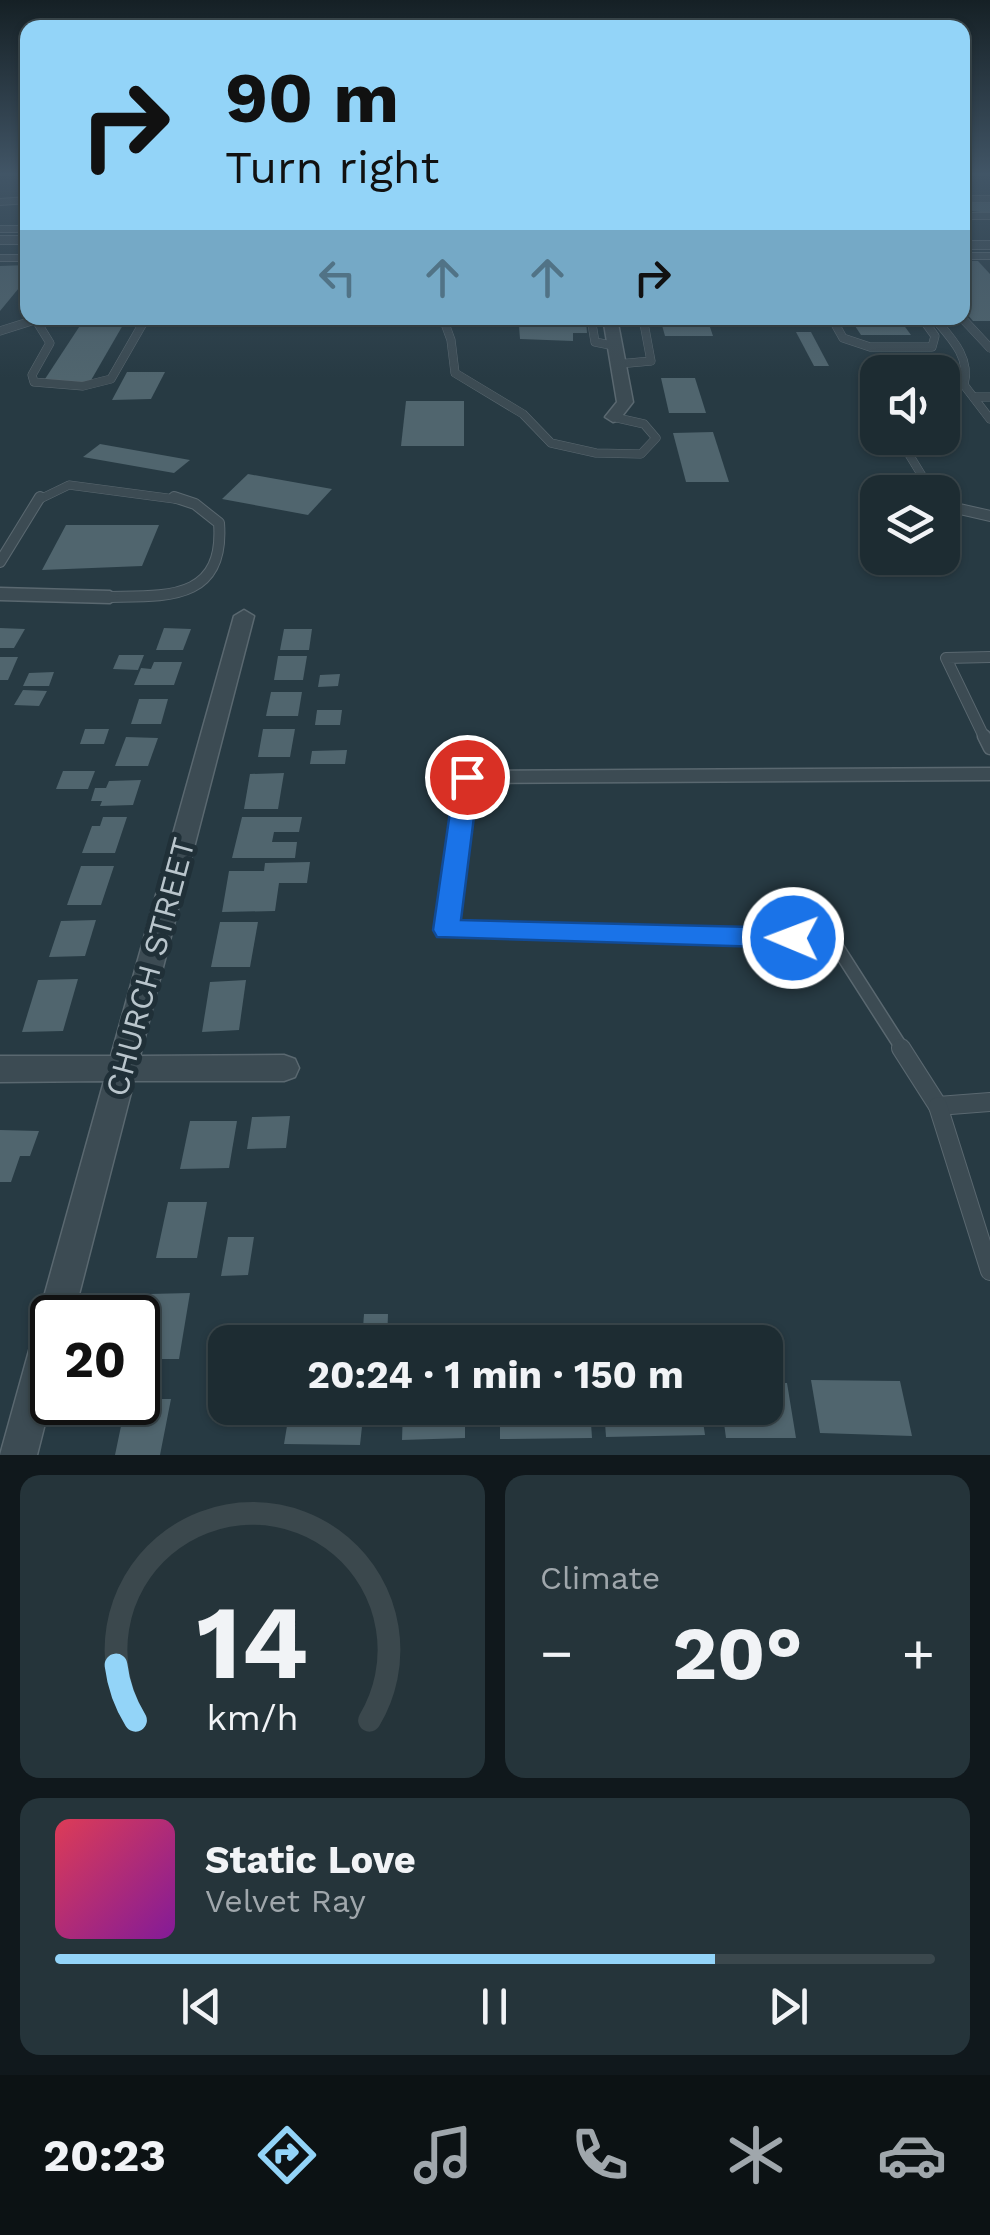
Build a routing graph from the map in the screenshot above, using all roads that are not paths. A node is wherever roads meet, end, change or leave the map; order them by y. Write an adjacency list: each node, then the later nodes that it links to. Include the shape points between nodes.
1 (970, 324): 12 (lane)
2 (41, 325): 3 (lane, via 50,343 34,382 83,386 111,379)
3 (142, 325)
4 (446, 325): 18 (lane, via 455,373 523,414 550,443 619,455 650,448 653,428)
5 (592, 325): 11 (lane, via 595,342)
6 (611, 325): 11 (street)
7 (644, 325): 13 (lane, via 651,361)
8 (836, 325): 9 (lane, via 843,338 870,347 932,347 935,336)
9 (927, 325)
10 (939, 325): 15 (lane, via 965,358)
11 (615, 346): 13 (street)
12 (990, 348)
13 (618, 364): 18 (street, via 625,402)
14 (960, 385): 15 (lane)
15 (964, 385): 16 (lane)
16 (974, 397): 17 (lane); 19 (lane)
17 (990, 397)
18 (613, 417)
19 (990, 419)
20 (960, 509): 21 (lane)
21 (990, 516)
22 (0, 562): 24 (lane, via 40,497 69,485 171,496 220,523 212,570 201,586 178,594)
23 (0, 594): 24 (street)
24 (110, 597)
25 (244, 616): 31 (street, CHURCH STREET)
26 (990, 657): 27 (lane, via 946,658)
27 (990, 748)
28 (990, 774): 33 (lane, via 467,777 446,930 832,939)
29 (284, 1068): 31 (street)
30 (0, 1069): 31 (street)
31 (122, 1071): 35 (street, CHURCH STREET)
32 (990, 1102): 33 (lane)
33 (938, 1106): 34 (lane)
34 (990, 1271)
35 (62, 1295)
36 (30, 1410): 37 (street)
37 (18, 1455)

